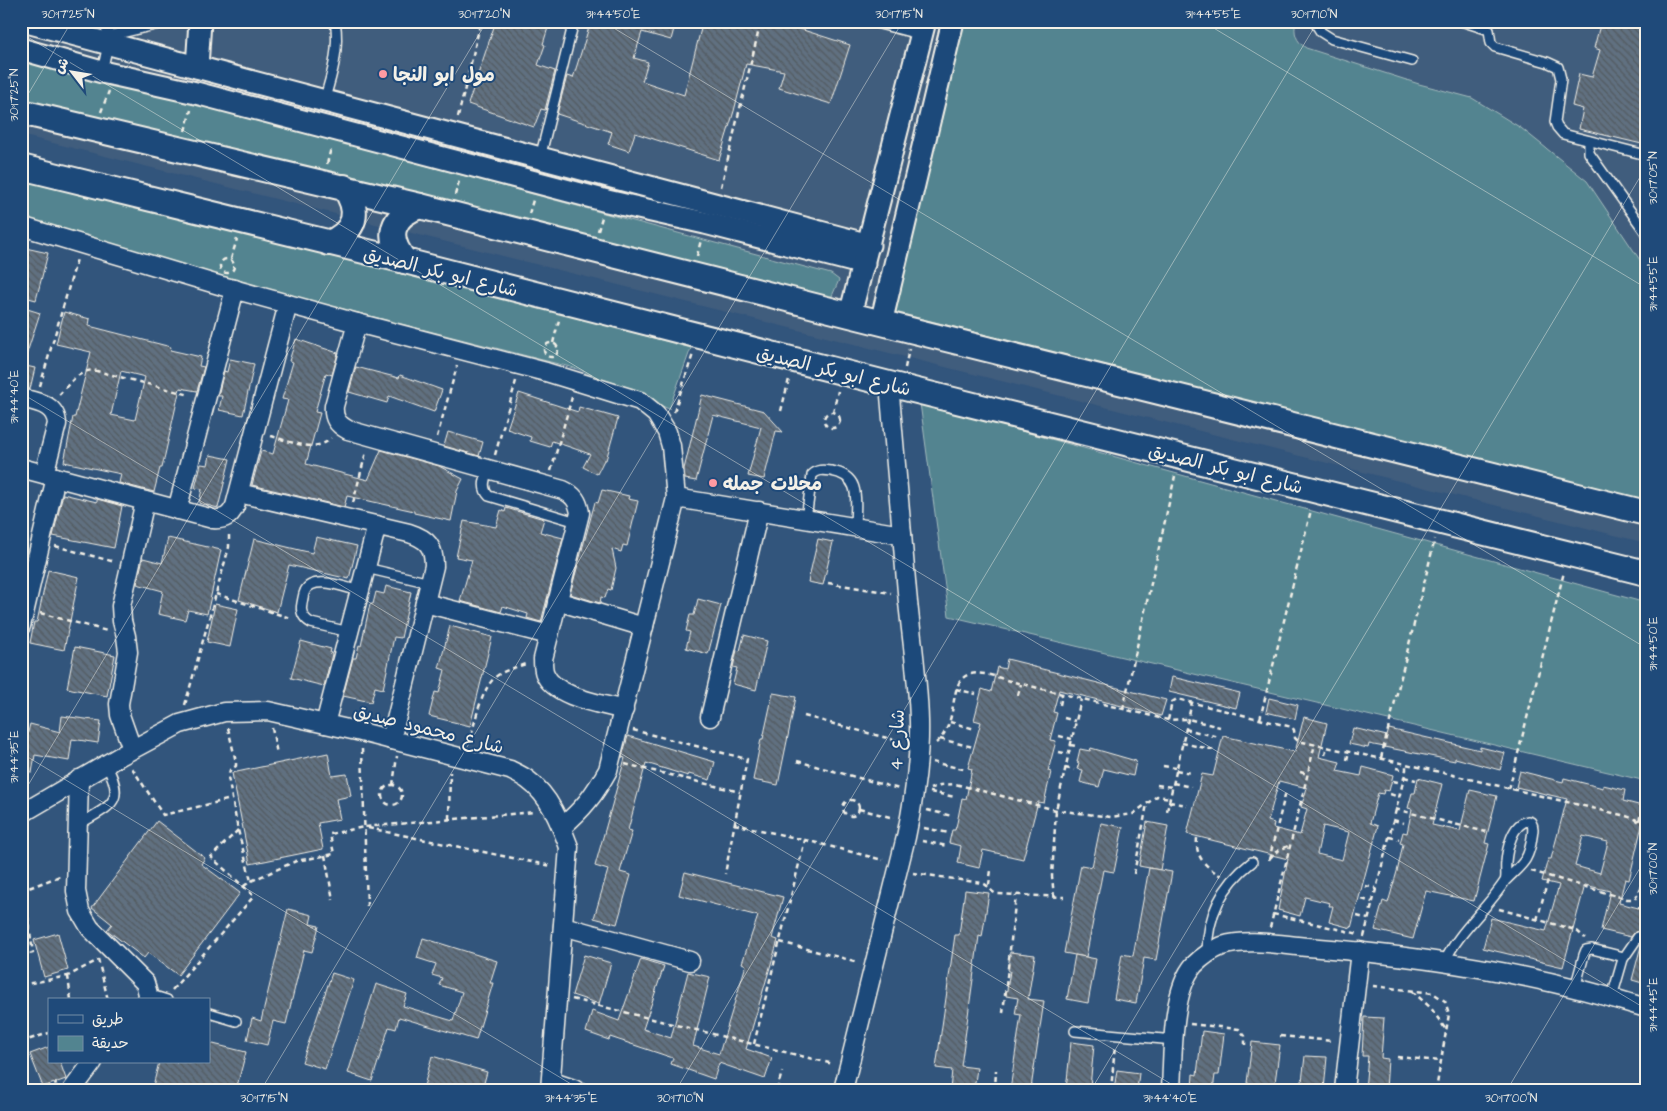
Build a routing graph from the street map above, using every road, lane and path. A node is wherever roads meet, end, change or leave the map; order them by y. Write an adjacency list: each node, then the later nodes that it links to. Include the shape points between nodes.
1 (23, 21): 14 (street)
2 (107, 21): 14 (lane)
3 (200, 21): 17 (street)
4 (335, 21): 21 (lane, via 336,50)
5 (482, 21): 26 (path)
6 (574, 21): 30 (lane)
7 (761, 21): 36 (path)
8 (868, 21): 13 (lane)
9 (953, 21): 55 (street)
10 (1314, 21): 16 (lane, via 1321,32 1332,38)
11 (1460, 21): 27 (lane, via 1489,30 1495,48 1558,67 1561,80 1557,127 1563,134)
12 (169, 22): 14 (lane)
13 (924, 28): 46 (street)
14 (108, 40): 17 (street); 18 (lane)
15 (21, 49): 18 (street)
16 (1412, 61)
17 (197, 68): 19 (street)
18 (108, 73): 20 (street); 24 (path)
19 (258, 84): 21 (street); 22 (street)
20 (196, 93): 22 (street); 28 (path)
21 (324, 101): 26 (street)
22 (249, 108): 25 (street)
23 (21, 112): 24 (main road)
24 (95, 130): 28 (main road)
25 (335, 131): 31 (street); 34 (path)
26 (453, 135): 30 (street)
27 (1589, 141): 29 (lane); 42 (lane, via 1589,153)
28 (180, 149): 34 (main road)
29 (1646, 155)
30 (540, 158): 36 (street)
31 (464, 164): 33 (street); 38 (path)
32 (21, 167): 44 (main road, شارع ابو بكر الصديق)
33 (538, 183): 35 (street); 41 (path)
34 (333, 185): 37 (main road); 44 (main road, via 352,199 355,213 351,226 342,237)
35 (607, 201): 39 (street); 45 (path)
36 (716, 204): 46 (street)
37 (420, 206): 38 (main road); 47 (main road, via 407,210 397,221 393,235 396,250)
38 (450, 213): 41 (main road)
39 (705, 223): 46 (street); 49 (path)
40 (21, 226): 43 (street)
41 (524, 232): 45 (main road)
42 (1646, 233)
43 (82, 243): 50 (street); 65 (path)
44 (329, 243): 47 (main road, شارع ابو بكر الصديق)
45 (594, 250): 49 (main road)
46 (867, 254): 53 (street)
47 (405, 260): 51 (main road, شارع ابو بكر الصديق)
48 (234, 268): 48 (path, via 231,259 224,259 220,264 226,273)
49 (692, 275): 53 (main road)
50 (235, 289): 52 (street); 64 (street)
51 (564, 301): 57 (main road, شارع ابو بكر الصديق); 58 (path)
52 (288, 304): 54 (street); 70 (street)
53 (850, 315): 55 (main road)
54 (357, 323): 59 (street); 68 (street, via 334,406 336,421)
55 (881, 323): 56 (main road)
56 (914, 331): 63 (path); 84 (main road)
57 (700, 336): 60 (main road, شارع ابو بكر الصديق); 69 (path)
58 (553, 343): 58 (path, via 547,344 544,350 553,358 558,354 558,347)
59 (462, 350): 61 (street); 72 (path)
60 (794, 360): 63 (main road, شارع ابو بكر الصديق); 66 (path)
61 (520, 365): 62 (street); 75 (path)
62 (577, 381): 69 (street, via 640,401 656,414); 77 (path)
63 (894, 385): 73 (main road, شارع ابو بكر الصديق); 92 (street, شارع 4)
64 (206, 399): 65 (path, via 93,370 85,371); 82 (street)
65 (35, 402): 76 (street, via 54,410 57,417)
66 (781, 411)
67 (840, 423): 67 (path, via 839,415 833,412 826,415 827,426)
68 (341, 426): 70 (path, via 326,443 318,446); 71 (street)
69 (667, 432): 80 (street)
70 (254, 433): 79 (street)
71 (370, 436): 72 (street); 85 (path)
72 (433, 454): 75 (street)
73 (1180, 456): 78 (main road, شارع ابو بكر الصديق); 121 (path)
74 (21, 468): 76 (street)
75 (489, 470): 77 (street); 89 (lane, via 484,487 489,496)
76 (50, 476): 81 (street); 93 (street)
77 (547, 486): 89 (street, via 572,495 580,512)
78 (1316, 490): 88 (main road, شارع ابو بكر الصديق); 129 (path)
79 (239, 493): 85 (street); 87 (street, via 231,514)
80 (676, 498): 83 (street); 108 (street)
81 (145, 501): 82 (street); 95 (street)
82 (177, 510): 87 (street)
83 (759, 511): 86 (street); 125 (street)
84 (1646, 513)
85 (350, 519): 90 (street)
86 (806, 519): 91 (street); 91 (lane, via 812,475 822,470 837,472 846,474 855,490)
87 (223, 520): 101 (path, via 230,538)
88 (1439, 521): 94 (main road, شارع ابو بكر الصديق); 159 (path)
89 (577, 522): 103 (street)
90 (377, 525): 96 (street); 98 (street, via 420,536 429,544 434,554)
91 (855, 527): 92 (street)
92 (902, 535): 102 (street, شارع 4)
93 (41, 542): 95 (path); 105 (street)
94 (1569, 553): 97 (main road, شارع ابو بكر الصديق); 185 (path)
95 (129, 566): 111 (street, via 120,606)
96 (366, 568): 98 (lane); 100 (street)
97 (1646, 573)
98 (430, 583): 104 (street)
99 (828, 583): 102 (path)
100 (360, 591): 106 (lane, via 314,583 304,592); 109 (street)
101 (216, 594): 106 (path, via 292,619); 133 (path)
102 (907, 596): 153 (street, شارع 4, via 917,684)
103 (557, 601): 108 (street); 110 (street)
104 (425, 603): 110 (street); 143 (street)
105 (26, 609): 107 (street); 111 (path)
106 (302, 614): 109 (lane, via 311,623)
107 (21, 626)
108 (644, 627): 127 (street)
109 (349, 632): 134 (street)
110 (549, 635): 112 (street)
111 (126, 636): 152 (street, via 128,652 119,704)
112 (543, 658): 127 (street, via 544,674 552,686); 158 (path, via 502,673 488,686)
113 (1021, 684): 114 (path, via 975,672 964,677); 116 (path); 117 (path)
114 (956, 689): 115 (path); 132 (path)
115 (976, 694)
116 (1062, 694): 118 (path); 120 (path)
117 (1018, 695)
118 (1081, 699): 121 (path); 131 (path)
119 (1192, 702): 128 (path); 129 (path); 130 (path, via 1173,700)
120 (1060, 705)
121 (1123, 709): 130 (path)
122 (268, 711): 123 (street, شارع محمود صديق); 134 (street, شارع محمود صديق); 155 (path)
123 (224, 712): 133 (street, شارع محمود صديق); 192 (path, via 236,757 236,766 228,777)
124 (804, 716): 153 (path)
125 (710, 717)
126 (1064, 718): 131 (path)
127 (622, 719): 160 (street); 187 (path, via 747,759)
128 (1188, 719): 130 (path); 135 (path); 137 (path)
129 (1260, 719): 145 (path, via 1292,727 1296,740)
130 (1168, 720)
131 (1076, 721): 142 (path)
132 (949, 722): 136 (path); 141 (path)
133 (180, 724): 152 (street, شارع محمود صديق)
134 (326, 724): 138 (street, شارع محمود صديق)
135 (1220, 727)
136 (975, 728)
137 (1185, 729): 140 (path); 144 (path)
138 (361, 732): 143 (street, شارع محمود صديق); 211 (path)
139 (1059, 736): 142 (path)
140 (1219, 737)
141 (940, 739): 149 (path); 153 (path)
142 (1072, 739): 146 (path)
143 (395, 741): 158 (street, شارع محمود صديق); 181 (path)
144 (1182, 743): 150 (path); 168 (path)
145 (1315, 744): 148 (path); 174 (path)
146 (1070, 745): 147 (path); 156 (path)
147 (1076, 746)
148 (1327, 746): 151 (path); 157 (path)
149 (973, 747)
150 (1216, 750)
151 (1349, 751): 159 (path); 161 (path)
152 (128, 752): 163 (street, شارع محمود صديق); 192 (path, via 163,815)
153 (918, 752): 169 (path); 203 (street, شارع 4)
154 (1059, 752): 156 (path)
155 (277, 754)
156 (1068, 754): 166 (path)
157 (1326, 754)
158 (457, 757): 198 (street, شارع محمود صديق, via 510,770 528,780); 204 (path)
159 (1381, 758): 164 (path)
160 (611, 760): 187 (path); 212 (street, via 596,792)
161 (1347, 760)
162 (797, 761): 203 (path)
163 (106, 764): 176 (street, شارع محمود صديق); 209 (lane, via 114,779 114,799)
164 (1406, 764): 171 (path); 185 (path)
165 (1163, 766): 168 (path)
166 (1066, 768): 170 (path); 199 (path)
167 (1396, 768): 171 (path)
168 (1176, 769): 173 (path); 179 (path)
169 (967, 770)
170 (1074, 770)
171 (1406, 770): 175 (path)
172 (1300, 772): 174 (path)
173 (1191, 773)
174 (1308, 774): 220 (path)
175 (1404, 777): 177 (path); 180 (path)
176 (79, 780): 201 (street, شارع محمود صديق); 209 (street)
177 (1416, 780)
178 (1393, 781): 180 (path)
179 (1173, 783): 183 (path); 184 (path)
180 (1402, 783): 191 (path)
181 (393, 784): 181 (path, via 385,787 382,795 385,802 393,805 400,801 402,793)
182 (1157, 785): 183 (path)
183 (1172, 787): 193 (path)
184 (1191, 787)
185 (1509, 789): 206 (path)
186 (1286, 791): 223 (path)
187 (740, 792): 208 (path)
188 (1390, 794): 191 (path)
189 (1646, 794): 206 (path)
190 (955, 797): 199 (path, via 927,791 940,785 955,784)
191 (1399, 797): 197 (path)
192 (231, 799): 213 (path)
193 (1169, 800): 194 (path, via 1157,796); 195 (path); 200 (path)
194 (1147, 803): 199 (path, via 1133,814 1120,816); 232 (path)
195 (1187, 806)
196 (859, 809): 196 (path, via 853,800 844,806 850,815); 203 (path)
197 (1396, 809): 205 (path); 214 (path)
198 (553, 810): 204 (path); 212 (street, شارع محمود صديق)
199 (1056, 810): 244 (path)
200 (1167, 811)
201 (21, 814)
202 (952, 816): 203 (path)
203 (910, 817): 215 (path); 221 (path); 226 (street, شارع 4)
204 (449, 820): 211 (path)
205 (1393, 820): 207 (path); 216 (path)
206 (1639, 821): 210 (path)
207 (1404, 823)
208 (734, 824): 219 (path); 231 (path)
209 (77, 826): 229 (street)
210 (1646, 826)
211 (364, 827): 222 (path, via 330,834 334,854); 228 (path); 251 (path)
212 (562, 827): 228 (street, شارع محمود صديق, via 569,847)
213 (238, 830): 235 (path); 237 (path, via 211,857)
214 (1486, 832)
215 (949, 833)
216 (1389, 837): 218 (path); 241 (path)
217 (1197, 838): 236 (path, via 1197,853 1201,860)
218 (1399, 839)
219 (805, 840): 226 (path); 262 (path)
220 (1290, 845): 223 (path); 255 (path)
221 (947, 846)
222 (325, 855): 235 (path, via 296,861); 248 (path)
223 (1269, 860): 224 (path)
224 (1252, 862): 236 (lane)
225 (1646, 862): 239 (path, via 1641,882)
226 (898, 868): 240 (path); 272 (street, شارع 4)
227 (1520, 868): 233 (path); 234 (lane); 234 (lane, via 1530,851 1533,828 1528,821 1517,827 1510,841)
228 (568, 869): 259 (street, شارع محمود صديق)
229 (76, 870): 242 (path); 260 (street, via 80,911)
230 (991, 870): 240 (path)
231 (725, 874)
232 (1134, 874)
233 (1549, 876): 239 (path, via 1627,899 1635,899); 258 (path)
234 (1506, 880): 252 (lane)
235 (250, 881): 237 (path)
236 (1231, 882): 266 (lane, via 1211,921)
237 (244, 886): 282 (path, via 254,896)
238 (1365, 886): 241 (path)
239 (1644, 886)
240 (989, 887): 243 (path, via 994,893)
241 (1376, 888): 250 (path)
242 (22, 891): 267 (path, via 33,954)
243 (1016, 895): 244 (path); 285 (path)
244 (1054, 897): 245 (path)
245 (1064, 897)
246 (1362, 899): 250 (path)
247 (1640, 899): 249 (path)
248 (333, 900)
249 (1646, 900)
250 (1372, 902): 257 (path)
251 (367, 906)
252 (1486, 906): 258 (path); 271 (lane)
253 (1638, 908): 254 (path)
254 (1646, 910)
255 (1273, 914): 263 (path); 264 (path)
256 (1357, 916): 257 (path)
257 (1368, 919): 263 (path)
258 (1537, 920): 265 (path, via 1577,931)
259 (563, 926): 270 (street); 278 (street, شارع محمود صديق)
260 (90, 928): 269 (path); 282 (street)
261 (1638, 937): 268 (lane)
262 (780, 942): 272 (path); 295 (path)
263 (1362, 943): 264 (street); 271 (street); 274 (street)
264 (1266, 944): 266 (street, via 1222,946)
265 (1589, 949): 268 (lane); 276 (lane, via 1585,952)
266 (1207, 954): 287 (street, via 1193,966 1185,981 1179,998)
267 (21, 956)
268 (1624, 957): 279 (lane)
269 (98, 960): 273 (path); 281 (path)
270 (690, 961)
271 (1445, 961): 276 (street)
272 (874, 966): 300 (street, شارع 4)
273 (68, 976): 275 (path); 280 (path)
274 (1355, 984): 277 (path); 294 (street)
275 (21, 986)
276 (1575, 988): 279 (street)
277 (1411, 990): 288 (path, via 1431,1008); 288 (path, via 1433,993 1445,1001 1449,1014)
278 (558, 996): 295 (path); 303 (street, شارع محمود صديق)
279 (1612, 997): 283 (street)
280 (71, 998)
281 (108, 998)
282 (157, 998)
283 (1646, 1008)
284 (210, 1013): 286 (lane)
285 (1003, 1013)
286 (236, 1021)
287 (1175, 1031): 291 (lane); 296 (path, via 1239,1029 1245,1036); 310 (street)
288 (1447, 1031): 298 (path)
289 (1075, 1032): 291 (lane)
290 (48, 1033): 293 (path)
291 (1116, 1035): 309 (path)
292 (1280, 1036): 294 (path)
293 (21, 1042)
294 (1349, 1042): 311 (street)
295 (754, 1044): 300 (path)
296 (1245, 1045)
297 (1397, 1057): 298 (path)
298 (1441, 1061): 312 (path)
299 (91, 1064): 304 (street)
300 (848, 1068): 307 (street, شارع 4)
301 (996, 1070): 308 (path)
302 (782, 1072): 306 (path)
303 (551, 1083): 305 (lane, via 576,1085)
304 (72, 1090)
305 (584, 1090)
306 (777, 1090)
307 (843, 1090)
308 (995, 1090)
309 (1111, 1090)
310 (1171, 1090)
311 (1344, 1090)
312 (1436, 1090)

